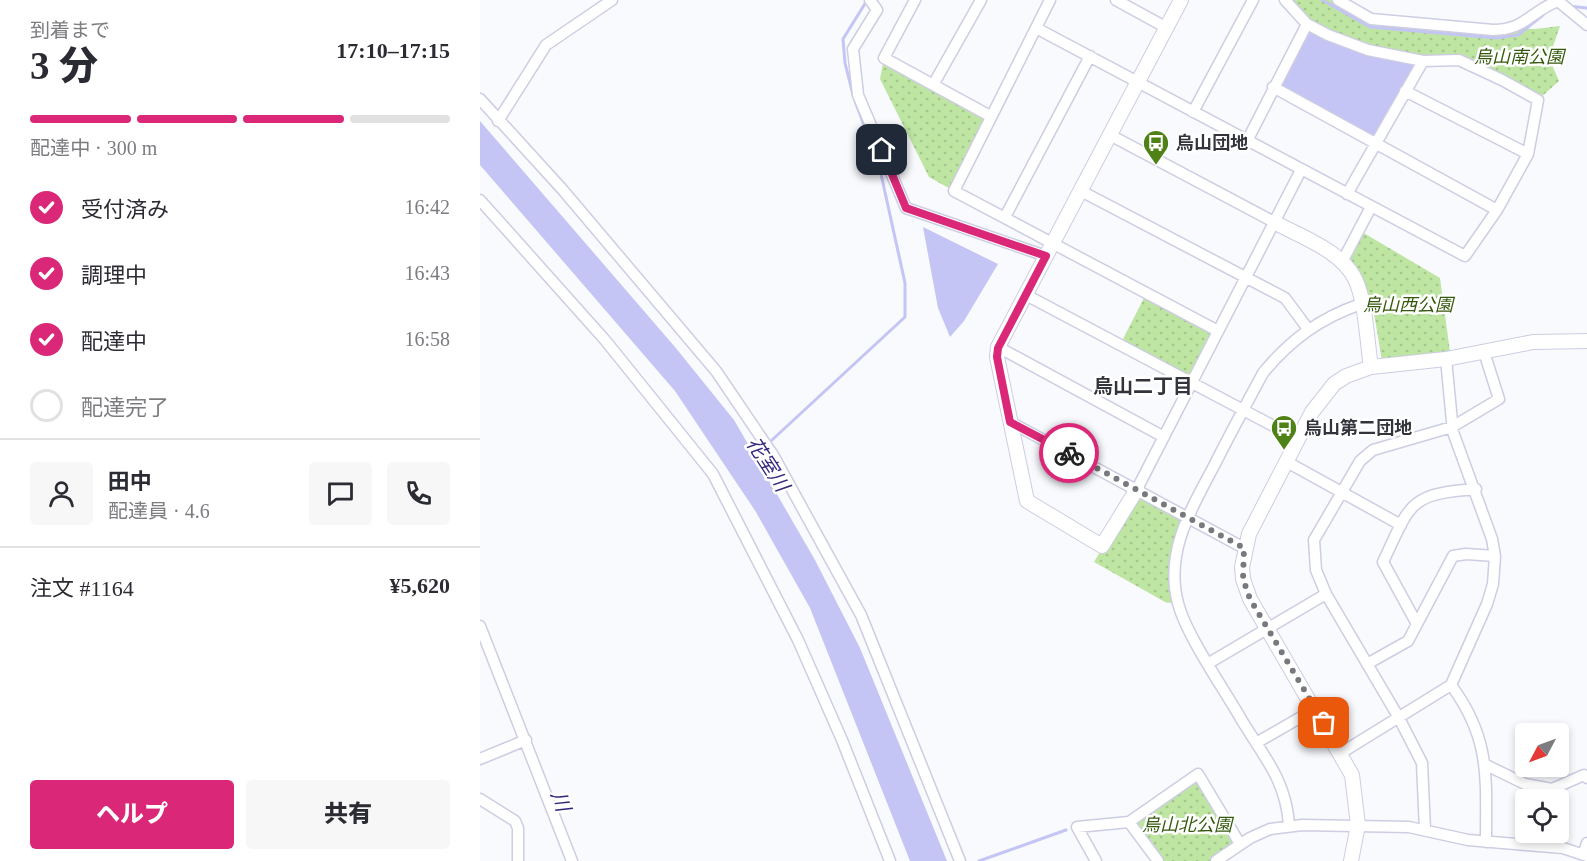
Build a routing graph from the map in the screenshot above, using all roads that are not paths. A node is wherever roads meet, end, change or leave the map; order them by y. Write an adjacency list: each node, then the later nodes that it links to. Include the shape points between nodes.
1 (612, 0): 24 (street, via 546,45)
2 (870, 0): 38 (street, via 877,10 853,49 858,94 906,208)
3 (915, 0): 18 (street, via 884,58)
4 (981, 0): 18 (street)
5 (1050, 0): 13 (street)
6 (1116, 0): 14 (street)
7 (1181, 0): 14 (street)
8 (1253, 0): 22 (street)
9 (1285, 0): 11 (street)
10 (1338, 0): 12 (street, via 1371,19 1493,30 1510,30 1558,1)
11 (1308, 24): 16 (street, via 1368,51); 19 (street)
12 (1587, 26)
13 (1036, 28): 15 (street); 23 (street)
14 (1167, 28): 17 (street)
15 (1090, 56): 17 (street); 35 (street)
16 (1423, 61): 20 (street); 28 (street, via 1459,60 1539,100)
17 (1138, 82): 22 (street); 25 (street)
18 (933, 85): 23 (street)
19 (1273, 87): 26 (street); 27 (street)
20 (1405, 91): 27 (street); 28 (street)
21 (480, 99): 24 (street)
22 (1193, 112): 26 (street)
23 (990, 116): 35 (street, via 954,191)
24 (498, 121): 91 (street, via 562,189 716,371 773,455 861,615)
25 (1110, 135): 30 (street); 36 (street)
26 (1247, 141): 29 (street)
27 (1375, 144): 31 (street); 34 (street)
28 (1528, 154): 34 (street)
29 (1301, 170): 31 (street); 36 (street)
30 (1081, 192): 37 (street); 40 (street)
31 (1347, 194): 33 (street)
32 (480, 200): 90 (street, via 605,340 713,474 798,640)
33 (1371, 207): 34 (street, via 1465,256); 39 (street)
34 (1497, 210)
35 (1005, 216): 37 (street)
36 (1274, 222): 39 (street); 40 (street)
37 (1054, 243): 38 (street); 44 (street)
38 (1046, 256): 41 (street)
39 (1342, 262): 42 (street, via 1356,280)
40 (1246, 278): 43 (street, via 1285,298); 44 (street)
41 (1026, 295): 46 (street); 50 (street)
42 (1361, 304): 43 (street); 49 (street)
43 (1308, 329): 51 (street, via 1275,358)
44 (1218, 332): 50 (street)
45 (1587, 341): 47 (street, via 1556,339)
46 (998, 348): 52 (street); 54 (street)
47 (1484, 352): 48 (street); 53 (street, via 1499,399)
48 (1446, 359): 49 (street); 53 (street)
49 (1371, 367): 55 (street, via 1346,376 1327,391)
50 (1192, 382): 51 (street); 54 (street)
51 (1243, 410): 55 (street); 60 (street)
52 (1010, 422): 57 (street); 57 (street, via 1027,501 1102,546)
53 (1452, 427): 58 (street); 59 (street, via 1373,450 1360,461)
54 (1164, 436): 57 (street)
55 (1298, 439): 56 (street)
56 (1287, 462): 59 (street); 62 (street)
57 (1137, 489): 60 (street)
58 (1476, 489): 61 (street, via 1428,495 1406,513); 63 (street)
59 (1341, 491): 61 (street); 64 (street, via 1314,540 1316,570)
60 (1186, 518): 62 (street); 68 (street, via 1176,548 1178,604)
61 (1401, 525): 65 (street, via 1383,562)
62 (1244, 548): 67 (street, via 1243,579)
63 (1496, 556): 65 (street, via 1453,556); 70 (street, via 1487,604)
64 (1326, 594): 67 (street); 69 (street)
65 (1417, 624): 69 (street, via 1407,641)
66 (480, 626): 73 (street)
67 (1267, 627): 68 (street); 71 (street)
68 (1209, 663): 74 (street)
69 (1367, 664): 72 (street)
70 (1451, 685): 72 (street); 77 (street, via 1481,739)
71 (1315, 709): 74 (street); 75 (street)
72 (1399, 718): 75 (street); 83 (street, via 1422,763)
73 (526, 740): 76 (street); 89 (street)
74 (1256, 743): 81 (street, via 1286,795)
75 (1341, 753): 82 (street, via 1354,783)
76 (480, 759)
77 (1486, 765): 78 (street, via 1525,784 1552,789 1584,775); 84 (street)
78 (1587, 778)
79 (480, 799): 88 (street, via 515,821)
80 (1129, 822): 86 (street, via 1198,774); 92 (street, via 1077,827); 93 (street)
81 (1289, 825): 82 (street); 86 (street, via 1270,829)
82 (1358, 825): 83 (street); 95 (street)
83 (1425, 830): 84 (street)
84 (1486, 842): 87 (street, via 1563,848)
85 (1587, 843): 87 (street)
86 (1240, 844): 94 (street)
87 (1585, 856)
88 (518, 861)
89 (572, 861)
90 (890, 861)
91 (960, 861)
92 (1096, 861)
93 (1158, 861)
94 (1216, 861)
95 (1351, 861)

